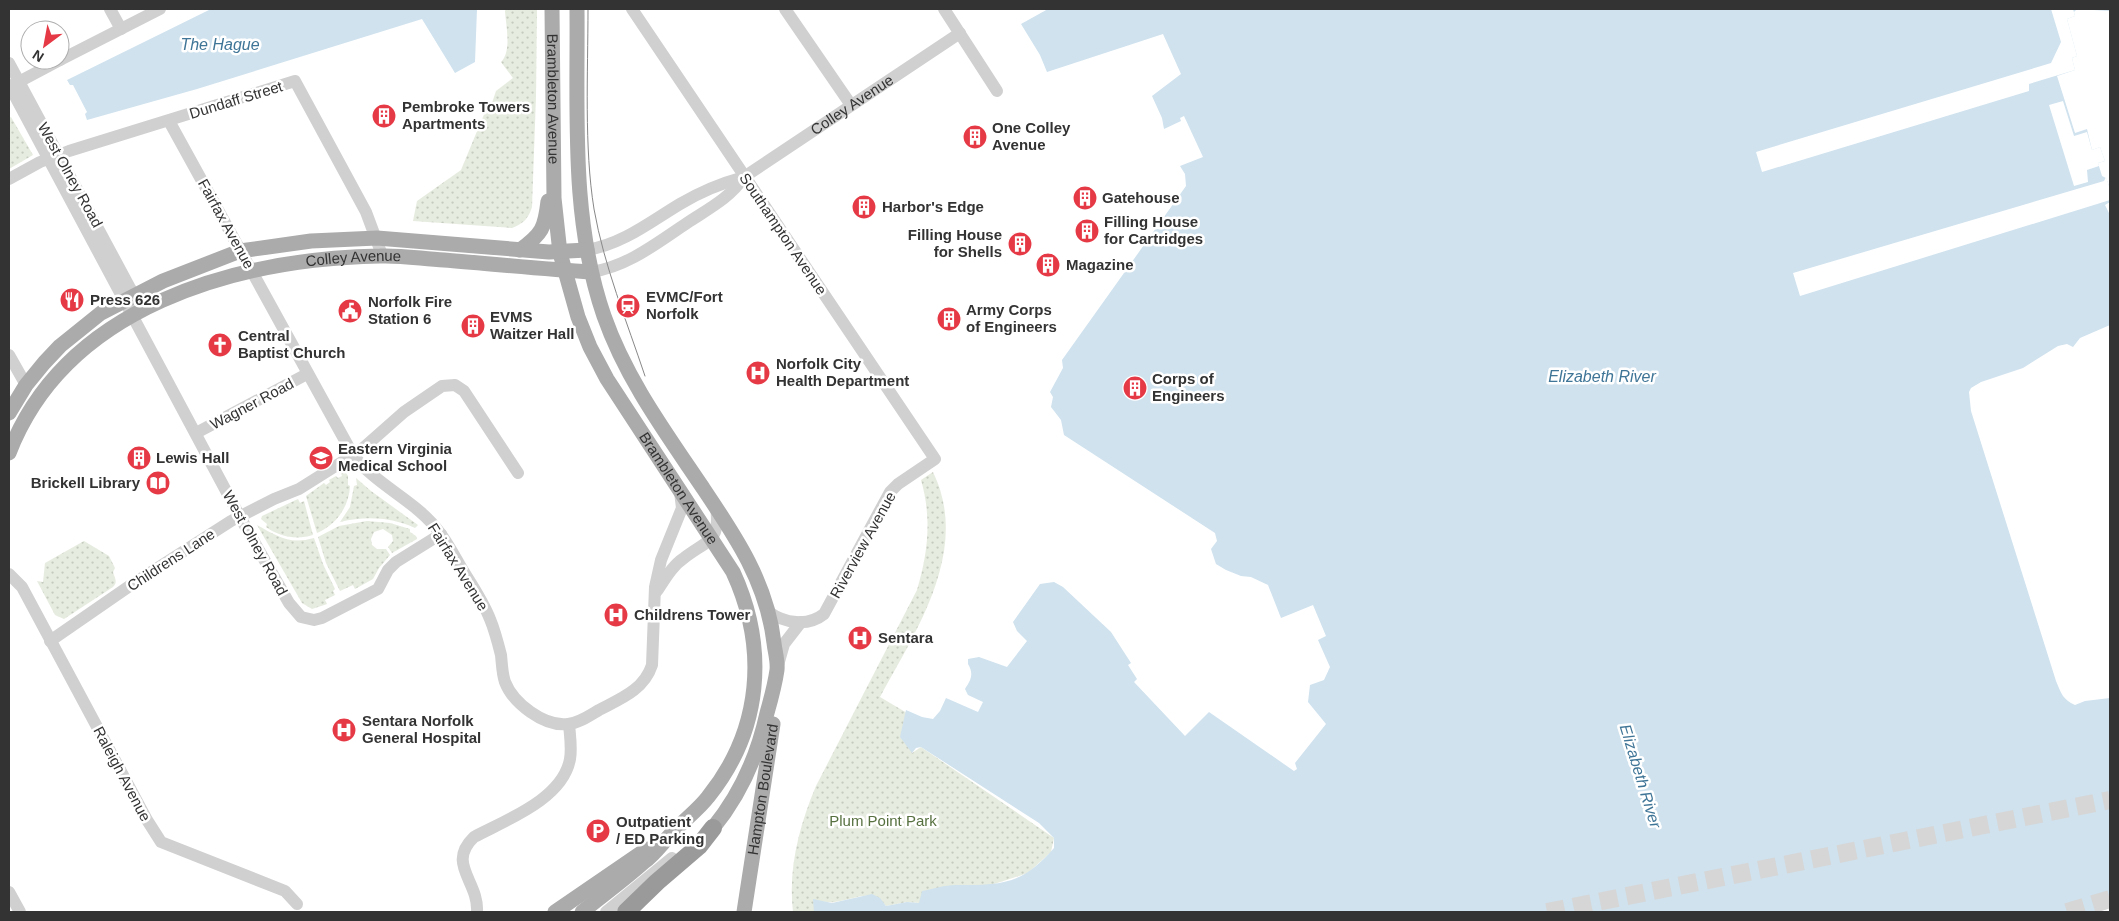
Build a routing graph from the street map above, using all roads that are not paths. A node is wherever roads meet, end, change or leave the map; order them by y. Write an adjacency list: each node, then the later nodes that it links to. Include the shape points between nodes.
1 (110, 9): 8 (street)
2 (160, 9): 8 (street)
3 (552, 9): 18 (main road, Brambleton Avenue)
4 (577, 9): 24 (main road, Brambleton Avenue, via 579,161)
5 (632, 9): 20 (street, Southampton Avenue)
6 (784, 9): 16 (street)
7 (944, 9): 9 (street)
8 (121, 29): 10 (street)
9 (960, 32): 14 (street); 16 (street, Colley Avenue)
10 (70, 55)
11 (9, 63): 13 (street, West Olney Road)
12 (40, 70): 13 (street)
13 (12, 84): 15 (street, West Olney Road)
14 (997, 91)
15 (19, 104): 19 (street, West Olney Road)
16 (851, 105): 20 (street, Colley Avenue)
17 (169, 121): 19 (street, Dundaff Street); 22 (street, Dundaff Street, via 295,81); 25 (street, Fairfax Avenue)
18 (553, 150): 23 (main road, via 544,228); 26 (main road, Brambleton Avenue)
19 (54, 157): 21 (street, Dundaff Street); 31 (street, West Olney Road)
20 (744, 177): 24 (street, Colley Avenue, via 694,196 620,240); 30 (street, Colley Avenue, via 732,193 644,251 616,265); 40 (street, Southampton Avenue)
21 (9, 179)
22 (377, 238): 23 (main road, Colley Avenue); 25 (main road, Colley Avenue, via 311,241); 27 (street, Dundaff Street)
23 (520, 250): 26 (main road, Colley Avenue)
24 (587, 250): 26 (main road, Colley Avenue); 30 (main road, Brambleton Avenue)
25 (240, 251): 28 (street, Fairfax Avenue); 31 (main road, Colley Avenue)
26 (560, 253): 29 (main road, Brambleton Avenue)
27 (382, 256): 28 (main road, Colley Avenue, via 329,258); 29 (main road, Colley Avenue)
28 (250, 270): 32 (main road, Colley Avenue, via 178,293); 34 (street, Fairfax Avenue)
29 (564, 270): 30 (main road, Colley Avenue); 42 (main road, Brambleton Avenue, via 578,317 598,363)
30 (591, 272): 43 (main road, Brambleton Avenue, via 605,318 625,365)
31 (129, 298): 32 (street, West Olney Road); 35 (main road, Colley Avenue, via 79,329)
32 (134, 316): 37 (street, West Olney Road); 38 (main road, Colley Avenue, via 93,340 58,372 30,411)
33 (9, 355): 35 (street)
34 (307, 374): 37 (street, Wagner Road); 39 (street, Fairfax Avenue)
35 (26, 385): 36 (main road, Colley Avenue)
36 (9, 413)
37 (196, 433): 44 (street, West Olney Road)
38 (9, 453)
39 (353, 456): 41 (street, Childrens Lane, via 404,412 442,386 454,384 464,391); 44 (street, Childrens Lane, via 299,489); 45 (street, Fairfax Avenue, via 378,481 415,507)
40 (931, 462): 50 (street, Riverview Avenue, via 890,492 824,614)
41 (518, 473)
42 (680, 489): 46 (main road, Brambleton Avenue); 48 (street, via 682,508 661,560)
43 (716, 507): 46 (street, via 716,528); 49 (main road, Brambleton Avenue, via 746,554)
44 (240, 517): 45 (street, West Olney Road, via 289,603 296,613 308,620 322,618 378,589 396,562); 51 (street, Childrens Lane, via 130,585)
45 (441, 534): 53 (street, Fairfax Avenue, via 490,618 508,688 543,719)
46 (712, 537): 48 (street, via 670,571); 55 (main road, Brambleton Avenue, via 733,572 747,608 754,641 755,680 747,723 732,762 708,798)
47 (9, 574): 51 (street, Raleigh Avenue, via 22,587)
48 (654, 595): 53 (street, via 652,665 645,681 626,696)
49 (769, 612): 50 (street, Riverview Avenue, via 778,619); 52 (main road, Brambleton Avenue)
50 (801, 622): 52 (street, via 784,644)
51 (50, 641): 57 (street, Raleigh Avenue, via 161,842 285,891)
52 (777, 668): 54 (main road, Brambleton Avenue, via 760,740 740,786); 64 (main road, Hampton Boulevard, via 777,701)
53 (569, 724): 59 (street, via 570,758 556,787 540,801 474,837 466,845 462,864 474,889)
54 (713, 828): 62 (street, Brambleton Avenue); 63 (highway, via 699,846)
55 (674, 831): 60 (main road); 61 (main road, Brambleton Avenue, via 646,861)
56 (9, 892): 58 (street)
57 (297, 904)
58 (20, 912)
59 (477, 912)
60 (554, 912)
61 (582, 912)
62 (606, 912)
63 (626, 912)
64 (744, 912)

